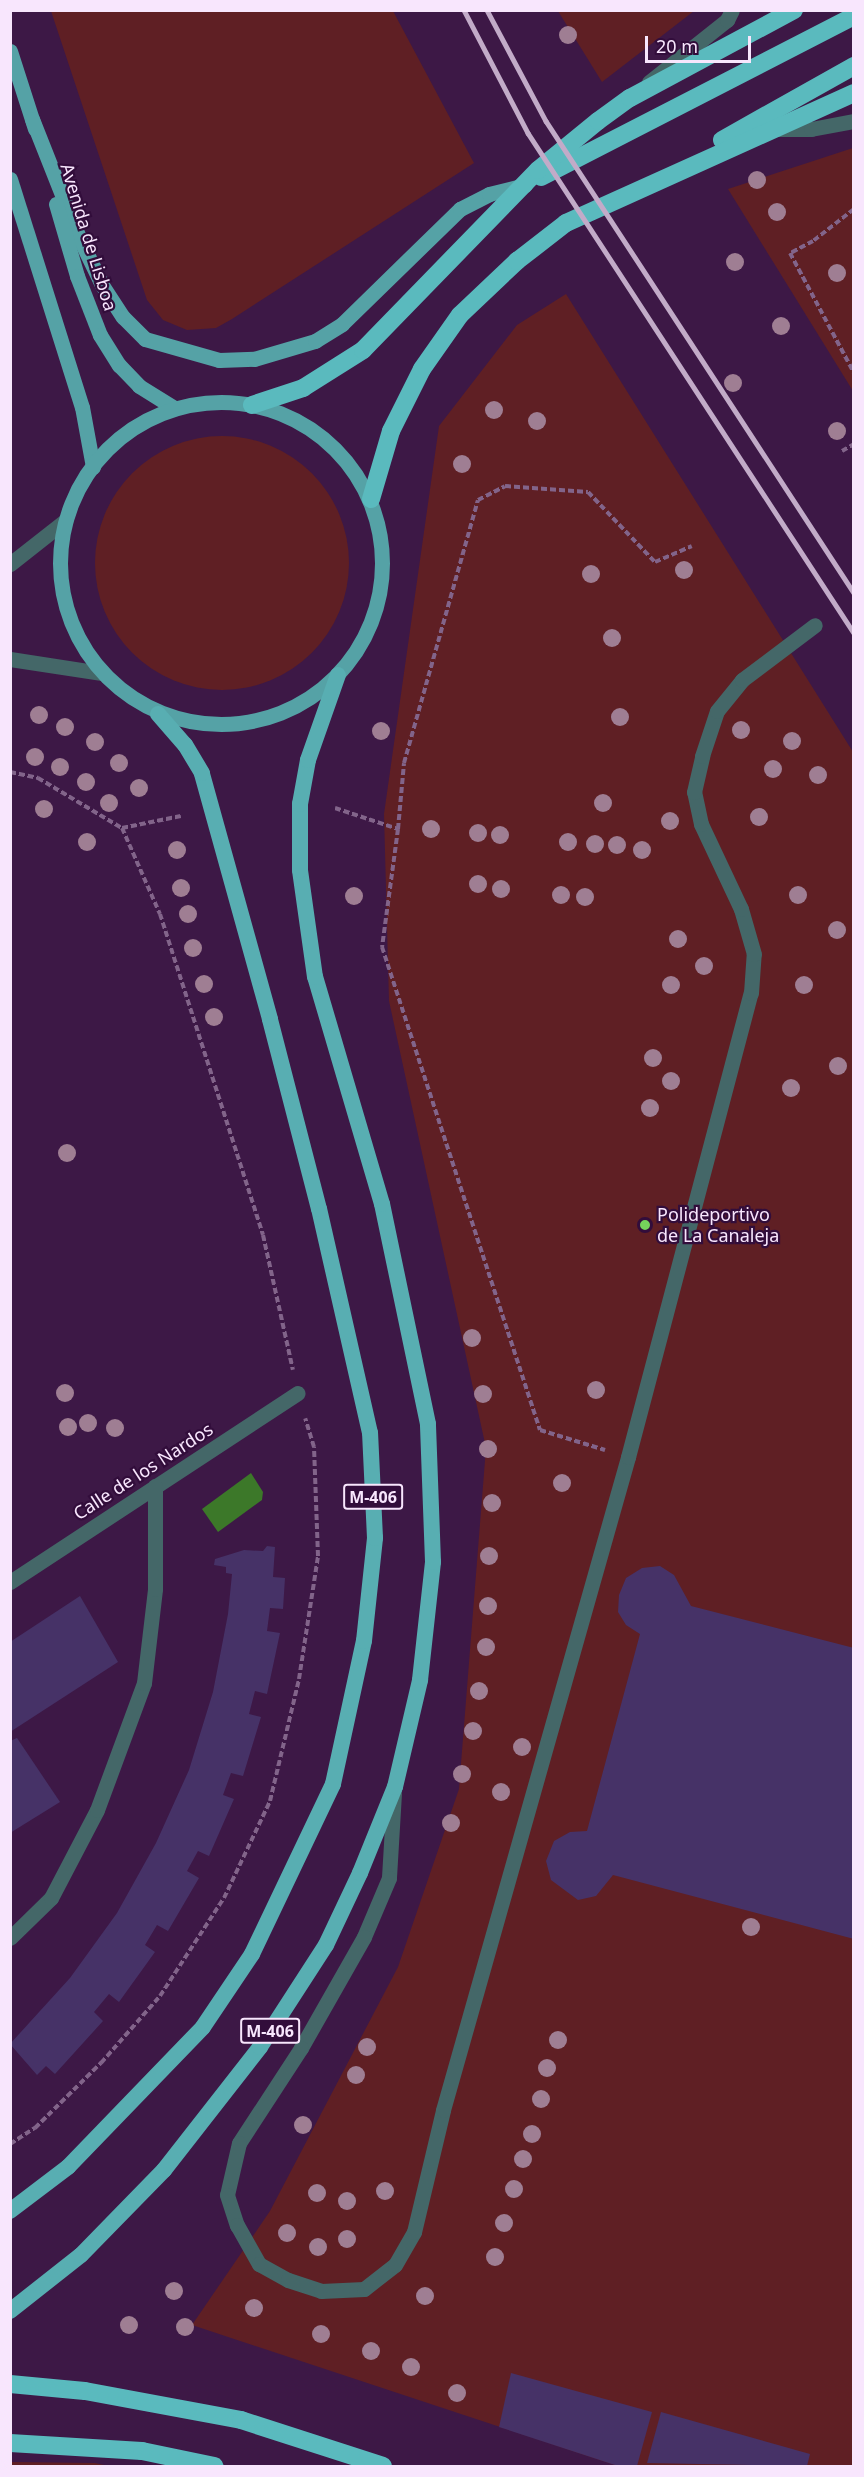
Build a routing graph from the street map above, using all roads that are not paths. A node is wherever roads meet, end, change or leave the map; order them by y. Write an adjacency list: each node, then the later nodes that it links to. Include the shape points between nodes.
1 (732, 10): 7 (street, via 727,20)
2 (794, 10): 7 (highway)
3 (854, 16): 13 (highway)
4 (10, 51): 8 (main road, Avenida de Lisboa)
5 (854, 66): 12 (highway)
6 (854, 93): 10 (highway)
7 (630, 98): 13 (highway, via 574,138)
8 (32, 119): 13 (main road, via 78,235 102,285 123,317 146,339 219,360 254,359 315,341 342,324 460,209 489,194); 15 (main road, Avenida de Lisboa, via 76,276 100,335 119,365 139,386)
9 (854, 121): 10 (street, via 811,129)
10 (770, 129): 12 (highway)
11 (10, 179): 16 (main road, via 82,406)
12 (656, 179): 17 (highway, via 566,223 517,261 460,315 422,369 391,431)
13 (528, 184): 14 (highway, via 456,251 363,350 303,388)
14 (252, 405): 15 (main road, via 222,402); 17 (main road, via 299,421 342,453)
15 (173, 407): 16 (main road, via 120,435)
16 (93, 466): 18 (main road, via 78,489)
17 (371, 499): 23 (main road, via 383,561 381,587 360,650)
18 (66, 520): 19 (street); 22 (main road, via 61,556 70,618 85,651)
19 (10, 564)
20 (815, 625): 28 (street, via 742,680 717,711 702,756 694,792 701,824 741,909 754,954 751,993 628,1457 443,2110 414,2232 395,2265 364,2289 321,2291 288,2280 259,2264 237,2225 227,2195 239,2143 301,2048 364,1938 385,1888 393,1840)
21 (10, 659): 22 (street)
22 (102, 673): 24 (main road)
23 (338, 675): 24 (main road, via 271,717 238,723 196,722); 28 (highway, M-406, via 308,760 300,804 300,870 315,977 382,1204 428,1424 433,1562 420,1680)
24 (158, 714): 30 (highway, M-406, via 185,745 201,773 270,1019 322,1220 370,1433 375,1538 364,1641 333,1784 252,1954 203,2027 68,2167)
25 (298, 1393): 26 (street, Calle de los Nardos)
26 (155, 1486): 27 (street, Calle de los Nardos); 29 (street, via 155,1589 144,1683 97,1810 51,1898)
27 (10, 1582)
28 (394, 1787): 31 (highway, M-406, via 326,1944 260,2047 164,2170 81,2255)
29 (10, 1938)
30 (10, 2211)
31 (10, 2311)
32 (10, 2384): 35 (highway, via 85,2391 241,2420)
33 (10, 2443): 34 (highway, via 142,2451)
34 (214, 2466)
35 (383, 2466)

